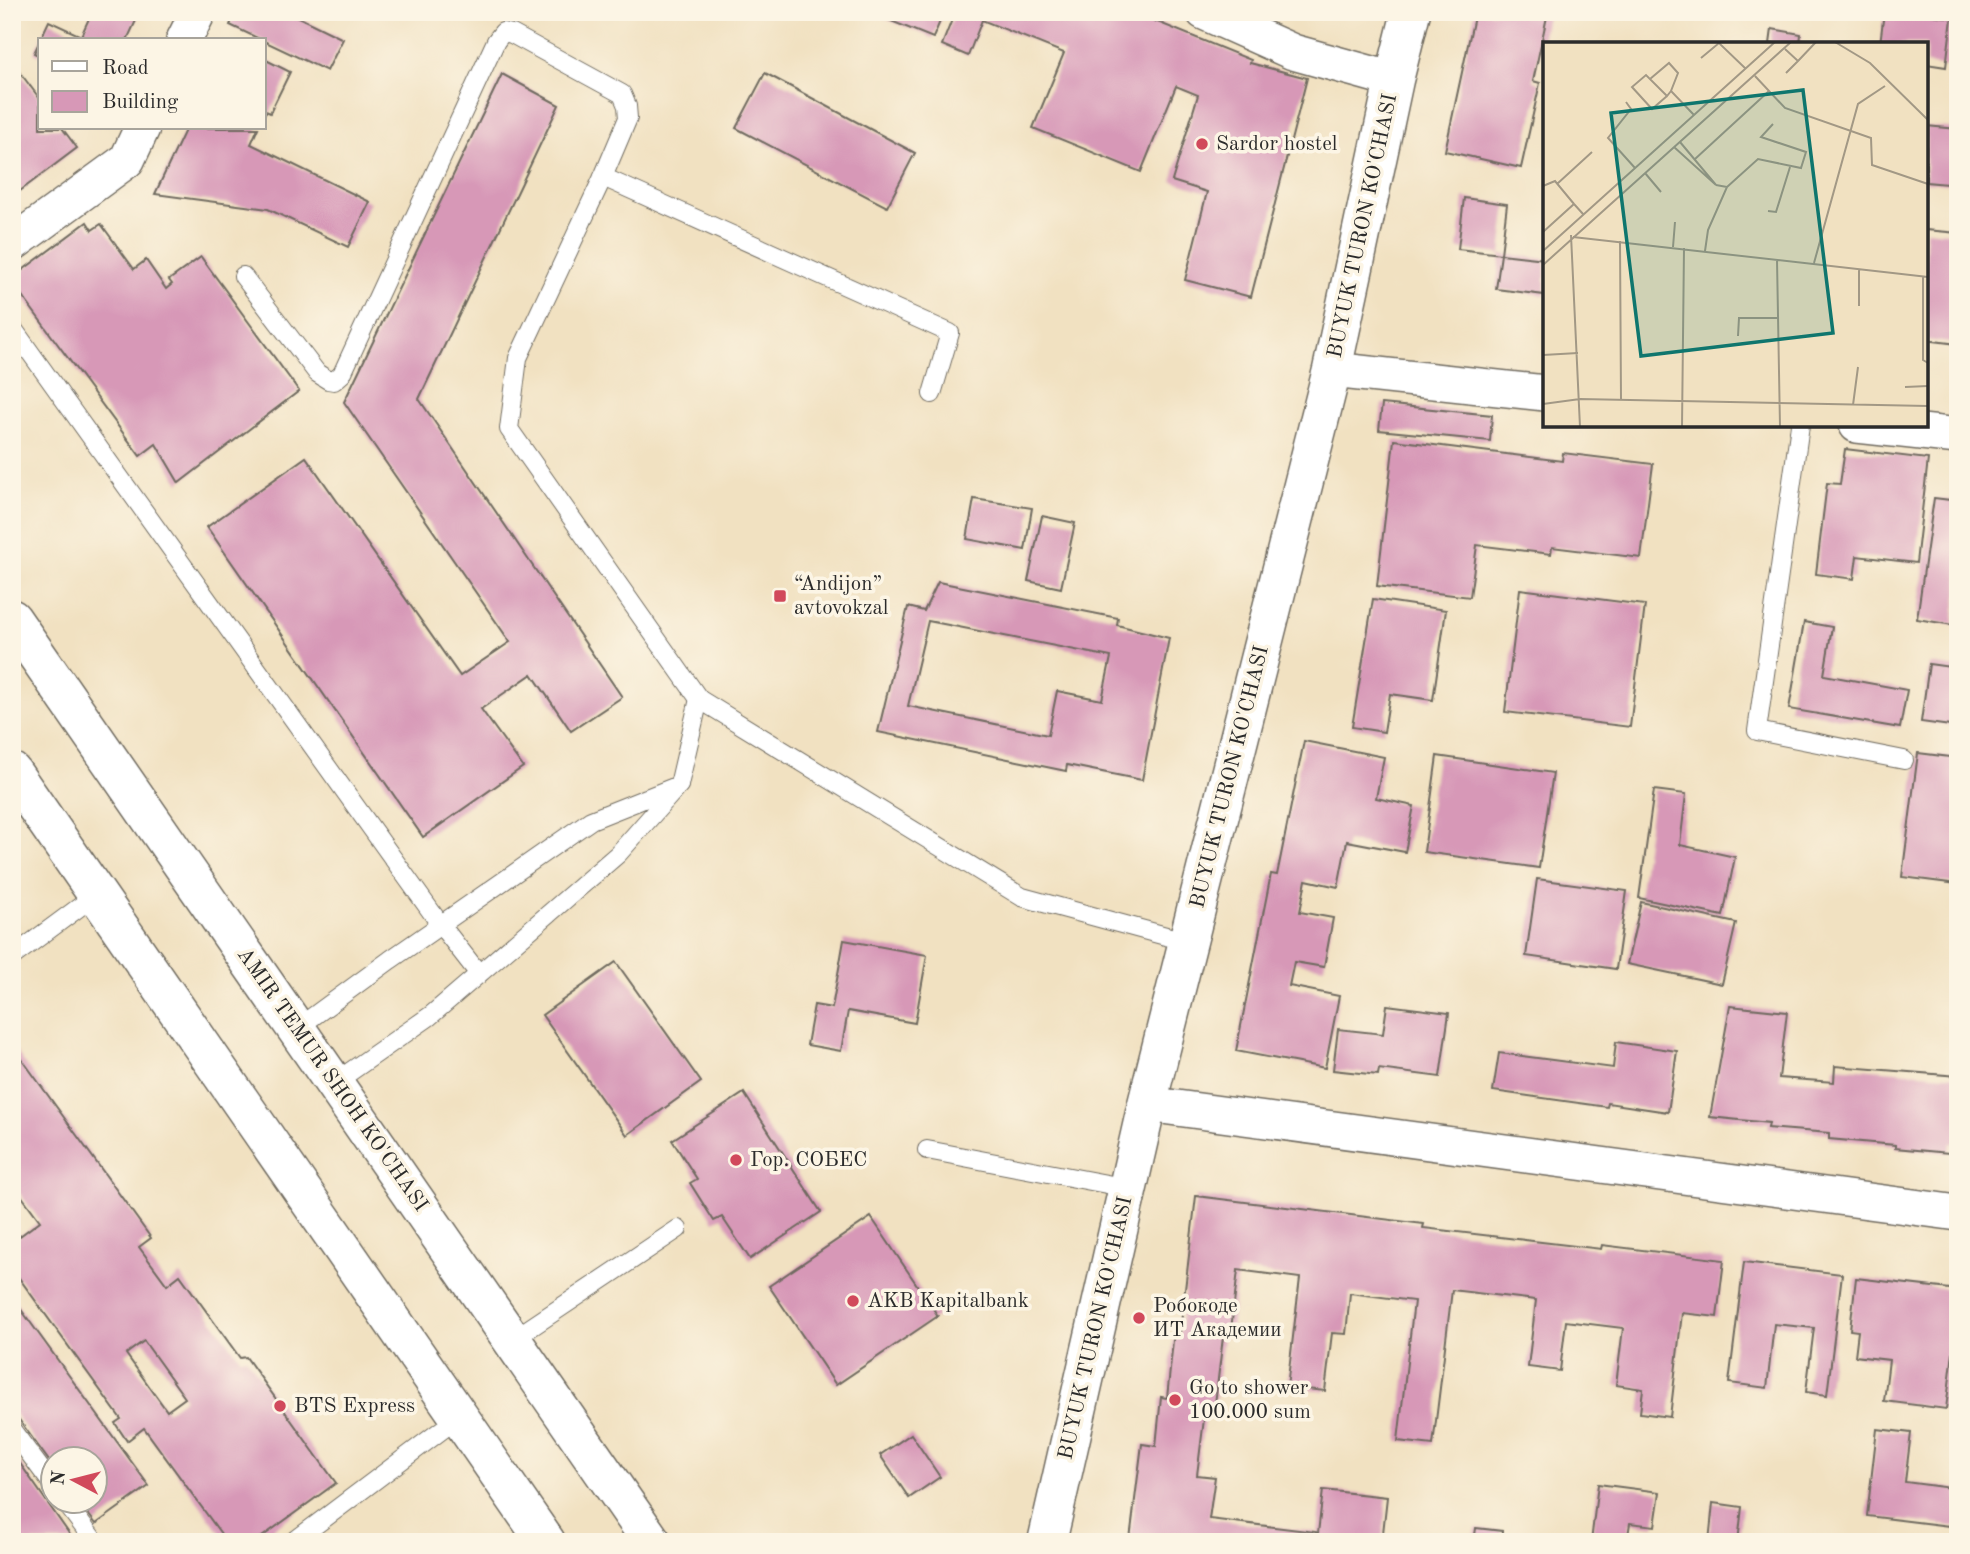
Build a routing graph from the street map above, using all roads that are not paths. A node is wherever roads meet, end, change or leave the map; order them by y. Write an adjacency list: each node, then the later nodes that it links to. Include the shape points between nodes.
1 (198, 12): 4 (street)
2 (1204, 12): 5 (street, via 1293,52)
3 (1410, 12): 5 (main road, BUYUK TURON KO'CHASI)
4 (185, 38)
5 (1394, 80): 11 (main road, BUYUK TURON KO'CHASI)
6 (141, 130): 8 (street, via 127,160)
7 (603, 177): 9 (lane, via 628,118 622,94 503,32 342,374 328,380 317,373); 13 (lane, via 950,333); 18 (lane, via 518,358 509,429)
8 (12, 244)
9 (243, 275)
10 (12, 327): 23 (lane)
11 (1332, 370): 12 (street); 24 (main road, BUYUK TURON KO'CHASI)
12 (1543, 393)
13 (932, 394)
14 (1800, 427): 19 (lane, via 1757,731)
15 (1875, 427): 16 (street)
16 (1958, 436)
17 (12, 619): 27 (main road, AMIR TEMUR SHOH KO'CHASI)
18 (699, 699): 21 (lane); 24 (lane, via 1022,897)
19 (1904, 760)
20 (12, 772): 22 (main road)
21 (678, 785): 23 (lane, via 591,820); 26 (lane, via 618,854)
22 (97, 894): 25 (lane); 35 (main road)
23 (440, 924): 26 (lane); 27 (lane)
24 (1188, 942): 29 (main road, BUYUK TURON KO'CHASI)
25 (12, 957)
26 (479, 974): 28 (lane, via 430,1016)
27 (296, 1029): 28 (main road, AMIR TEMUR SHOH KO'CHASI)
28 (334, 1083): 34 (main road, AMIR TEMUR SHOH KO'CHASI)
29 (1147, 1104): 31 (main road, BUYUK TURON KO'CHASI); 32 (street)
30 (927, 1150): 31 (lane)
31 (1128, 1188): 43 (main road, BUYUK TURON KO'CHASI)
32 (1958, 1213)
33 (678, 1229): 34 (lane)
34 (512, 1340): 42 (main road, AMIR TEMUR SHOH KO'CHASI)
35 (459, 1417): 40 (lane); 41 (main road)
36 (12, 1430): 37 (lane)
37 (38, 1466)
38 (76, 1516): 39 (lane)
39 (95, 1542)
40 (293, 1542)
41 (545, 1542)
42 (652, 1542)
43 (1047, 1542)

